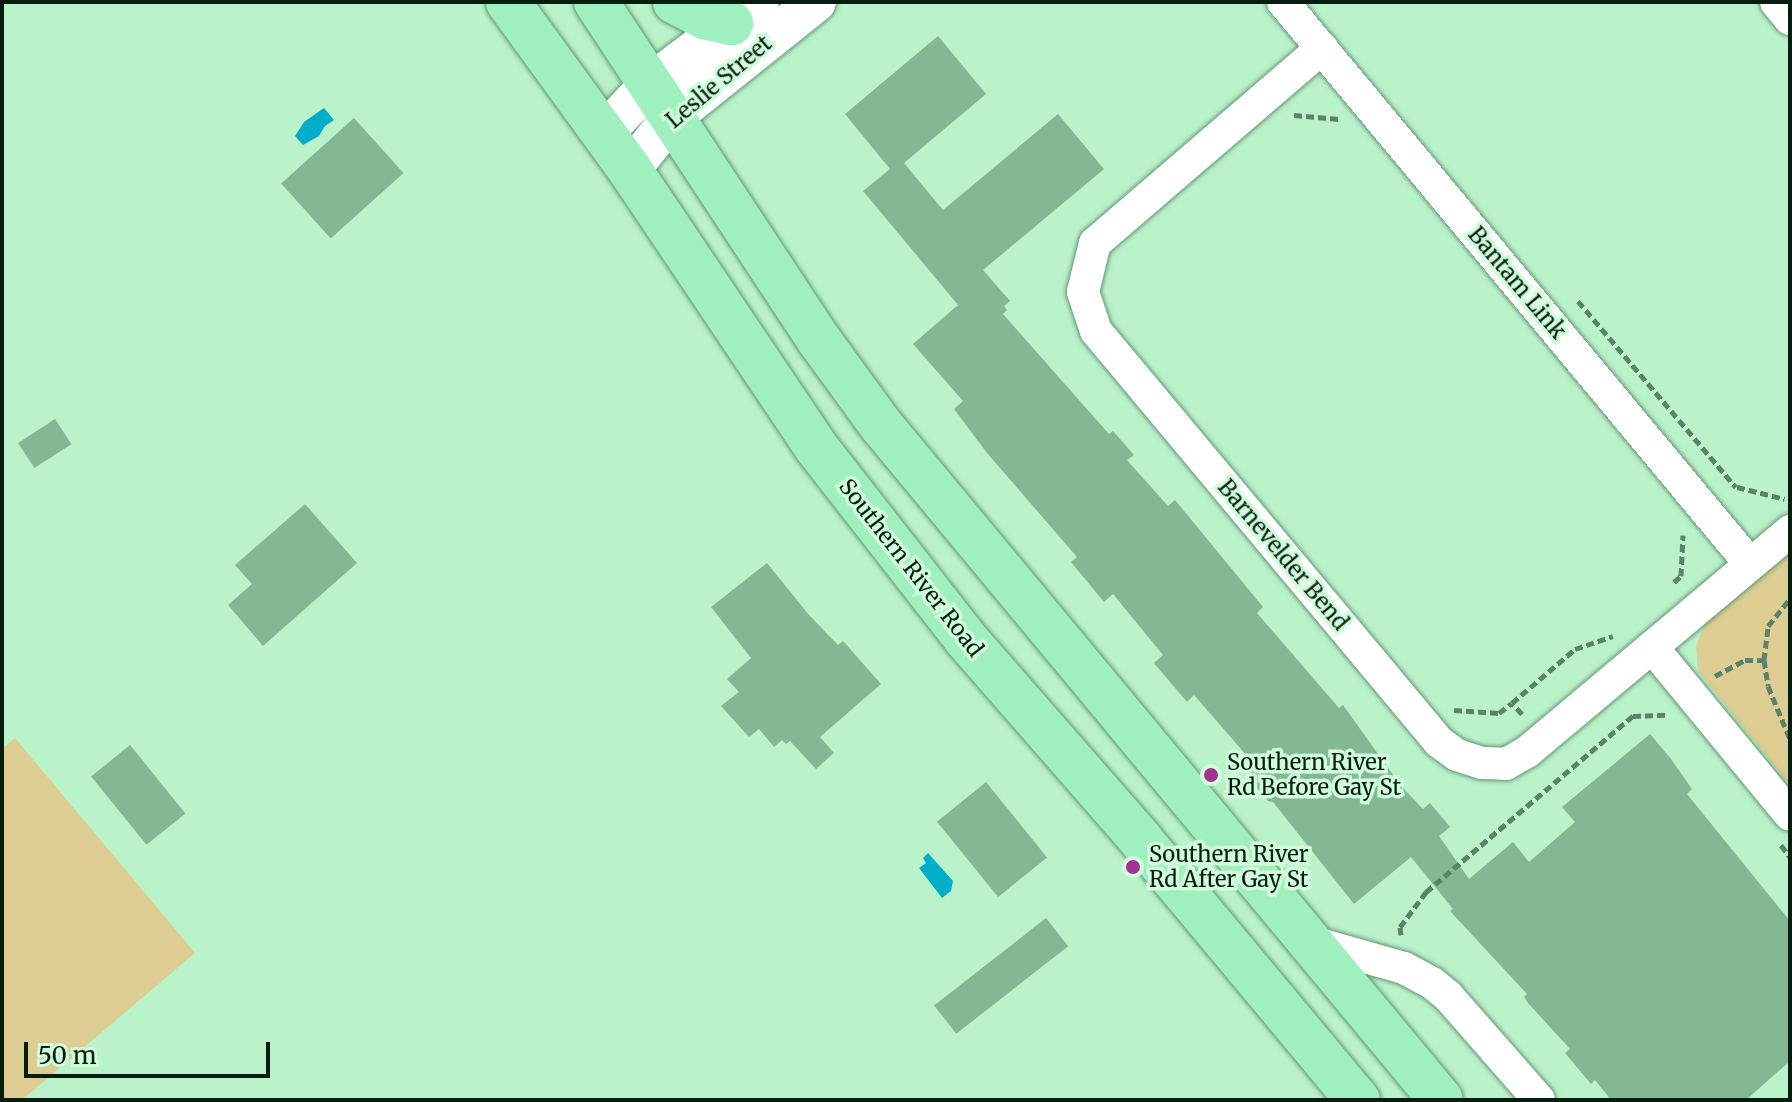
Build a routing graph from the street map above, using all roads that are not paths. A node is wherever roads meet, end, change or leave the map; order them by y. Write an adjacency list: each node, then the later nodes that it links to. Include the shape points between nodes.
1 (501, 2): 10 (main road)
2 (508, 2): 10 (main road, Southern River Road)
3 (596, 2): 12 (main road)
4 (675, 2): 8 (main road, via 704,17)
5 (816, 2): 12 (street, Leslie Street)
6 (1283, 2): 11 (street, Bantam Link)
7 (1776, 2): 9 (street)
8 (745, 12): 12 (street, Leslie Street)
9 (1790, 19)
10 (539, 46): 13 (main road, Southern River Road)
11 (1322, 48): 16 (street, Bantam Link); 17 (street, Barnevelder Bend, via 1095,243 1083,292 1096,331 1439,742 1457,755 1506,764)
12 (661, 100): 13 (street, Leslie Street); 14 (street, Leslie Street); 19 (main road, via 880,424)
13 (603, 134): 14 (main road, Southern River Road)
14 (630, 170): 20 (main road, Southern River Road, via 816,447 965,638)
15 (1790, 531): 16 (street, Barnevelder Bend)
16 (1750, 564): 17 (street, Barnevelder Bend)
17 (1652, 647): 18 (street, via 1679,710)
18 (1780, 824)
19 (1312, 942): 21 (main road); 22 (street, via 1404,968 1448,996)
20 (1358, 1100)
21 (1441, 1100)
22 (1539, 1100)

